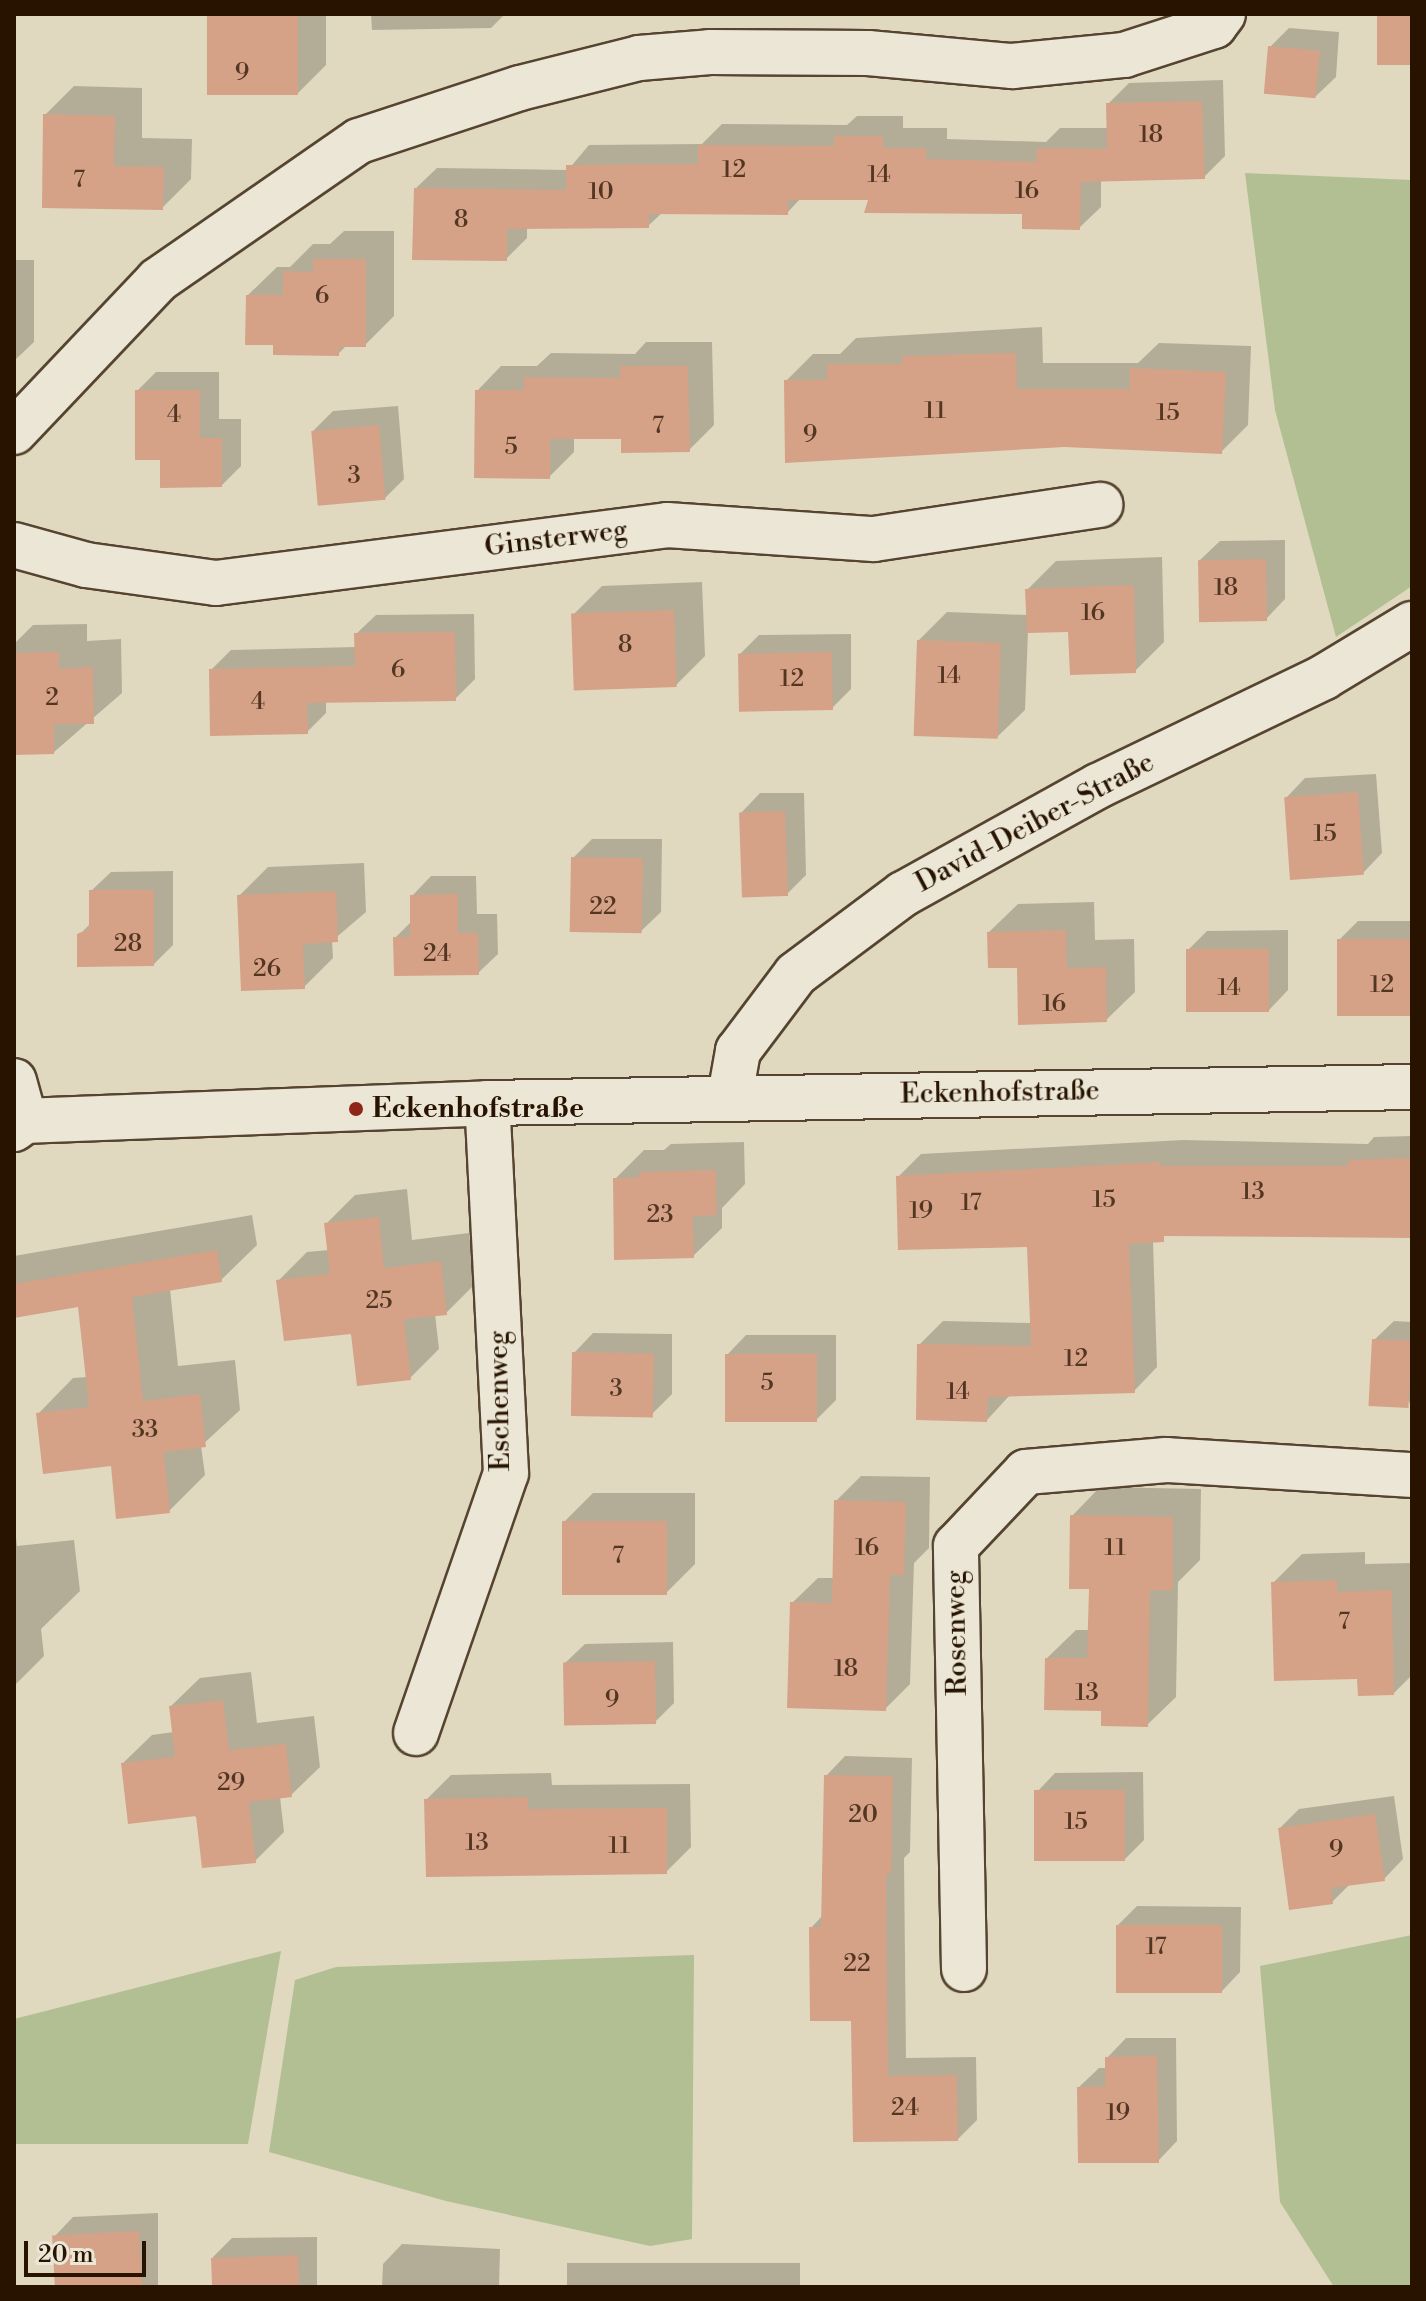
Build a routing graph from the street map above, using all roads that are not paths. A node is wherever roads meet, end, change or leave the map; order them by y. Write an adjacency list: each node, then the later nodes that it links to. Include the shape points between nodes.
1 (1223, 14): 2 (street, via 1214,26 1124,55 1012,66 868,53 710,52 639,58 520,88 359,141 158,280)
2 (14, 432)
3 (1100, 505): 4 (street, Ginsterweg, via 874,539 667,525 216,583 86,565)
4 (14, 545)
5 (1412, 624): 7 (street, David-Deiber-Straße, via 1324,677 1098,786 903,894 796,974 738,1051)
6 (1412, 1087): 7 (street, Eckenhofstraße)
7 (730, 1096): 8 (street, Eckenhofstraße)
8 (487, 1103): 9 (street, Eckenhofstraße); 11 (street, Eschenweg, via 506,1473)
9 (18, 1110)
10 (1412, 1475): 12 (street, Rosenweg, via 1166,1460 1026,1472 956,1546)
11 (416, 1733)
12 (964, 1969)

